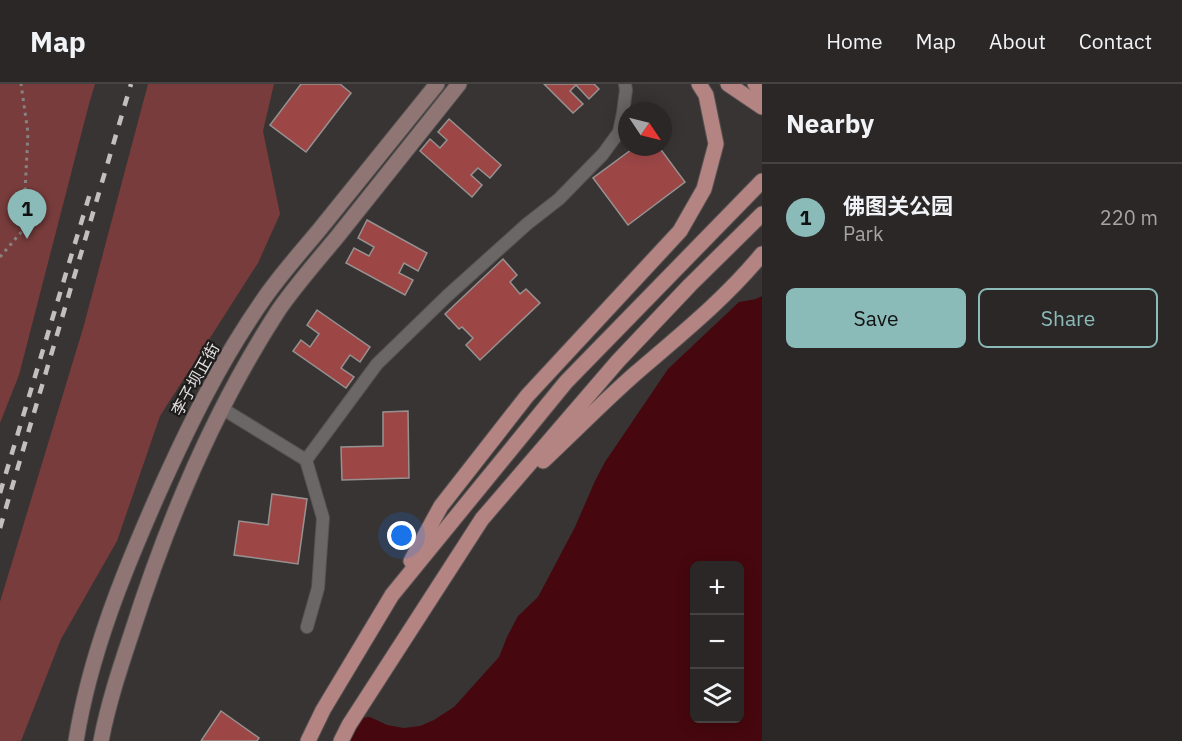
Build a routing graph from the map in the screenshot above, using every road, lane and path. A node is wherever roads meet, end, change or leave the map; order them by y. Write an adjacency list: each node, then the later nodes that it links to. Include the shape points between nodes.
1 (21, 84): 13 (path, via 28,133 22,230)
2 (437, 84): 19 (main road, 李子坝正街, via 264,298 205,395 121,579)
3 (459, 84): 14 (main road, via 279,310)
4 (625, 84): 15 (street, via 618,132 603,154 559,199 377,363)
5 (699, 84): 17 (main road, via 706,95 716,144 704,189 680,231 527,396 441,506)
6 (728, 84): 9 (main road)
7 (756, 84): 8 (main road)
8 (762, 93)
9 (762, 107)
10 (762, 181): 17 (main road, via 566,382)
11 (762, 214): 16 (main road, via 618,361)
12 (762, 254): 16 (main road, via 711,308 633,375)
13 (0, 257)
14 (223, 409): 15 (street); 20 (main road, via 173,515 146,588)
15 (306, 460): 18 (street, via 323,518 318,588)
16 (482, 519): 22 (main road)
17 (392, 595): 21 (main road, via 322,710)
18 (308, 627)
19 (76, 741)
20 (101, 741)
21 (308, 741)
22 (341, 741)

